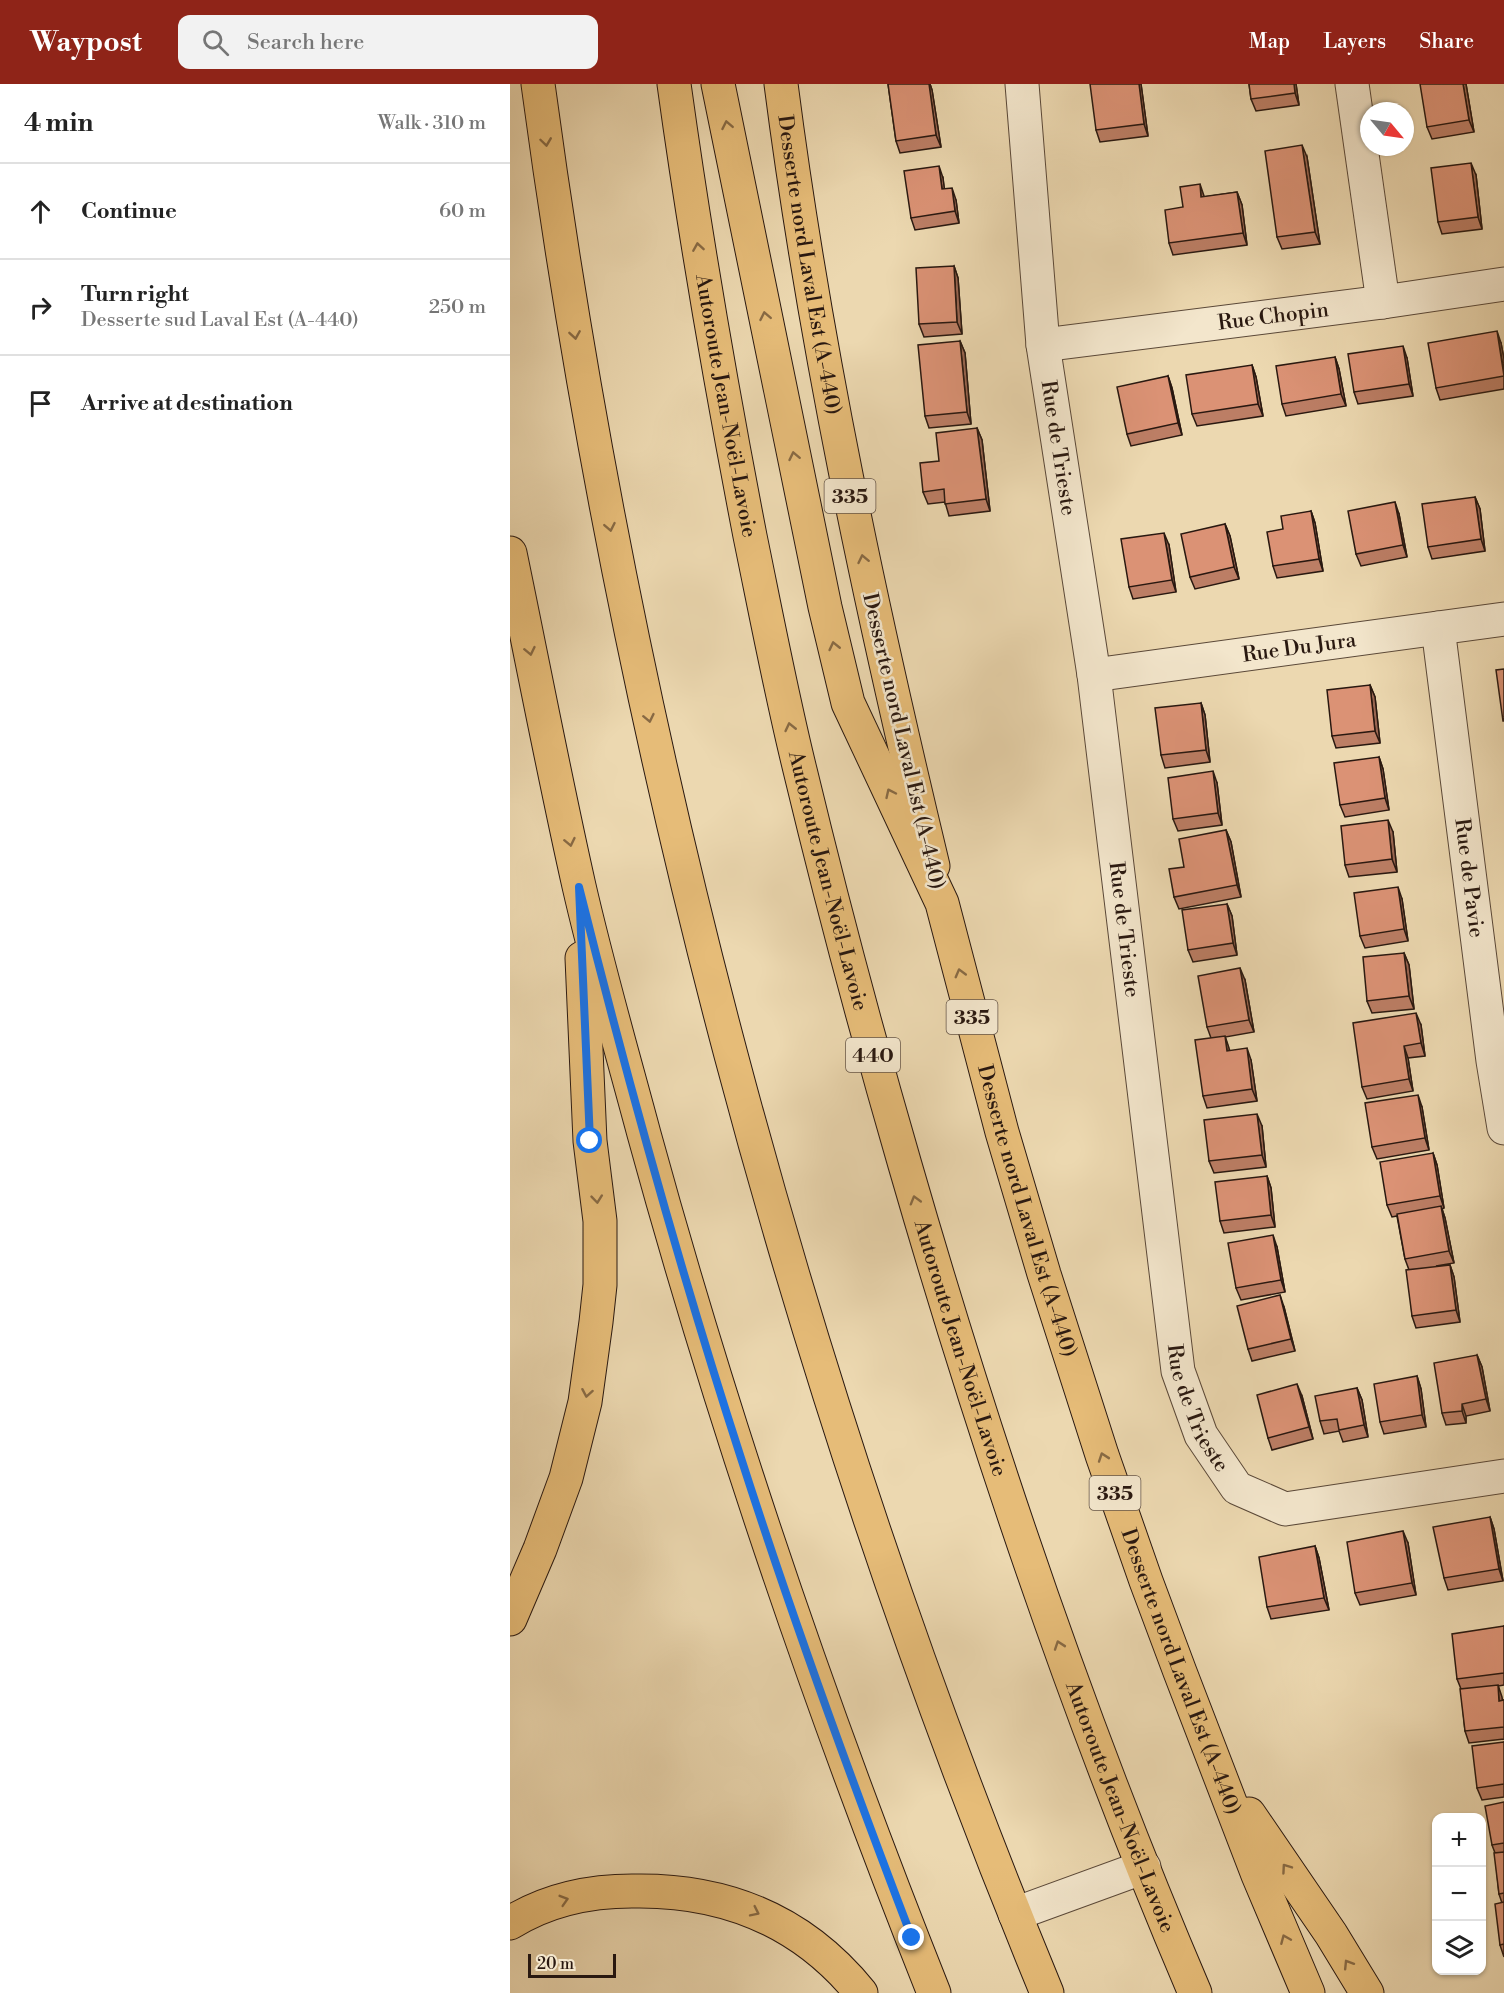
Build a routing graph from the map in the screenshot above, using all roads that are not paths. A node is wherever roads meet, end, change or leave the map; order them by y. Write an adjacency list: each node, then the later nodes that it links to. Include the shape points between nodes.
1 (538, 84): 22 (main road, one-way to 22, via 568,297 604,494 654,744 712,984 786,1251 857,1478 930,1690)
2 (674, 84): 21 (main road, Autoroute Jean-Noël-Lavoie / 440, one-way to 2, via 1065,1661 985,1431 934,1267 843,941 785,708 740,482 708,310)
3 (718, 84): 15 (main road, one-way to 3, via 848,703)
4 (781, 84): 15 (main road, Desserte nord Laval Est (A-440) / 335, one-way to 4, via 857,534)
5 (1022, 84): 9 (street, Rue de Trieste)
6 (1352, 84): 8 (street)
7 (1504, 284): 8 (street, Rue Chopin)
8 (1383, 302): 9 (street, Rue Chopin)
9 (1043, 345): 13 (street, Rue de Trieste)
10 (510, 553): 14 (main road, one-way to 14)
11 (1504, 619): 12 (street, Rue Du Jura)
12 (1438, 628): 13 (street, Rue Du Jura); 16 (street, Rue de Pavie)
13 (1094, 675): 18 (street, Rue de Trieste, via 1178,1371 1201,1435 1237,1488 1284,1509)
14 (579, 887): 19 (main road, one-way to 19, via 590,1141 600,1221 597,1313 585,1402 566,1478); 25 (main road, via 674,1243 740,1458 817,1685)
15 (942, 903): 20 (main road, Desserte nord Laval Est (A-440) / 335, one-way to 15, via 1142,1572 1063,1334 1002,1132)
16 (1499, 1060): 17 (street, Rue de Pavie)
17 (1504, 1128)
18 (1504, 1476)
19 (510, 1619)
20 (1217, 1768): 28 (main road, Desserte nord Laval Est (A-440) / 335, one-way to 20); 29 (main road, one-way to 20)
21 (1144, 1867): 22 (street); 27 (main road, Autoroute Jean-Noël-Lavoie / 440)
22 (1015, 1914): 26 (main road)
23 (510, 1923): 24 (main road, one-way to 24, via 564,1899 590,1893 667,1891 718,1898 797,1935 841,1970)
24 (861, 1993)
25 (934, 1993)
26 (1047, 1993)
27 (1195, 1993)
28 (1308, 1993)
29 (1367, 1993)

